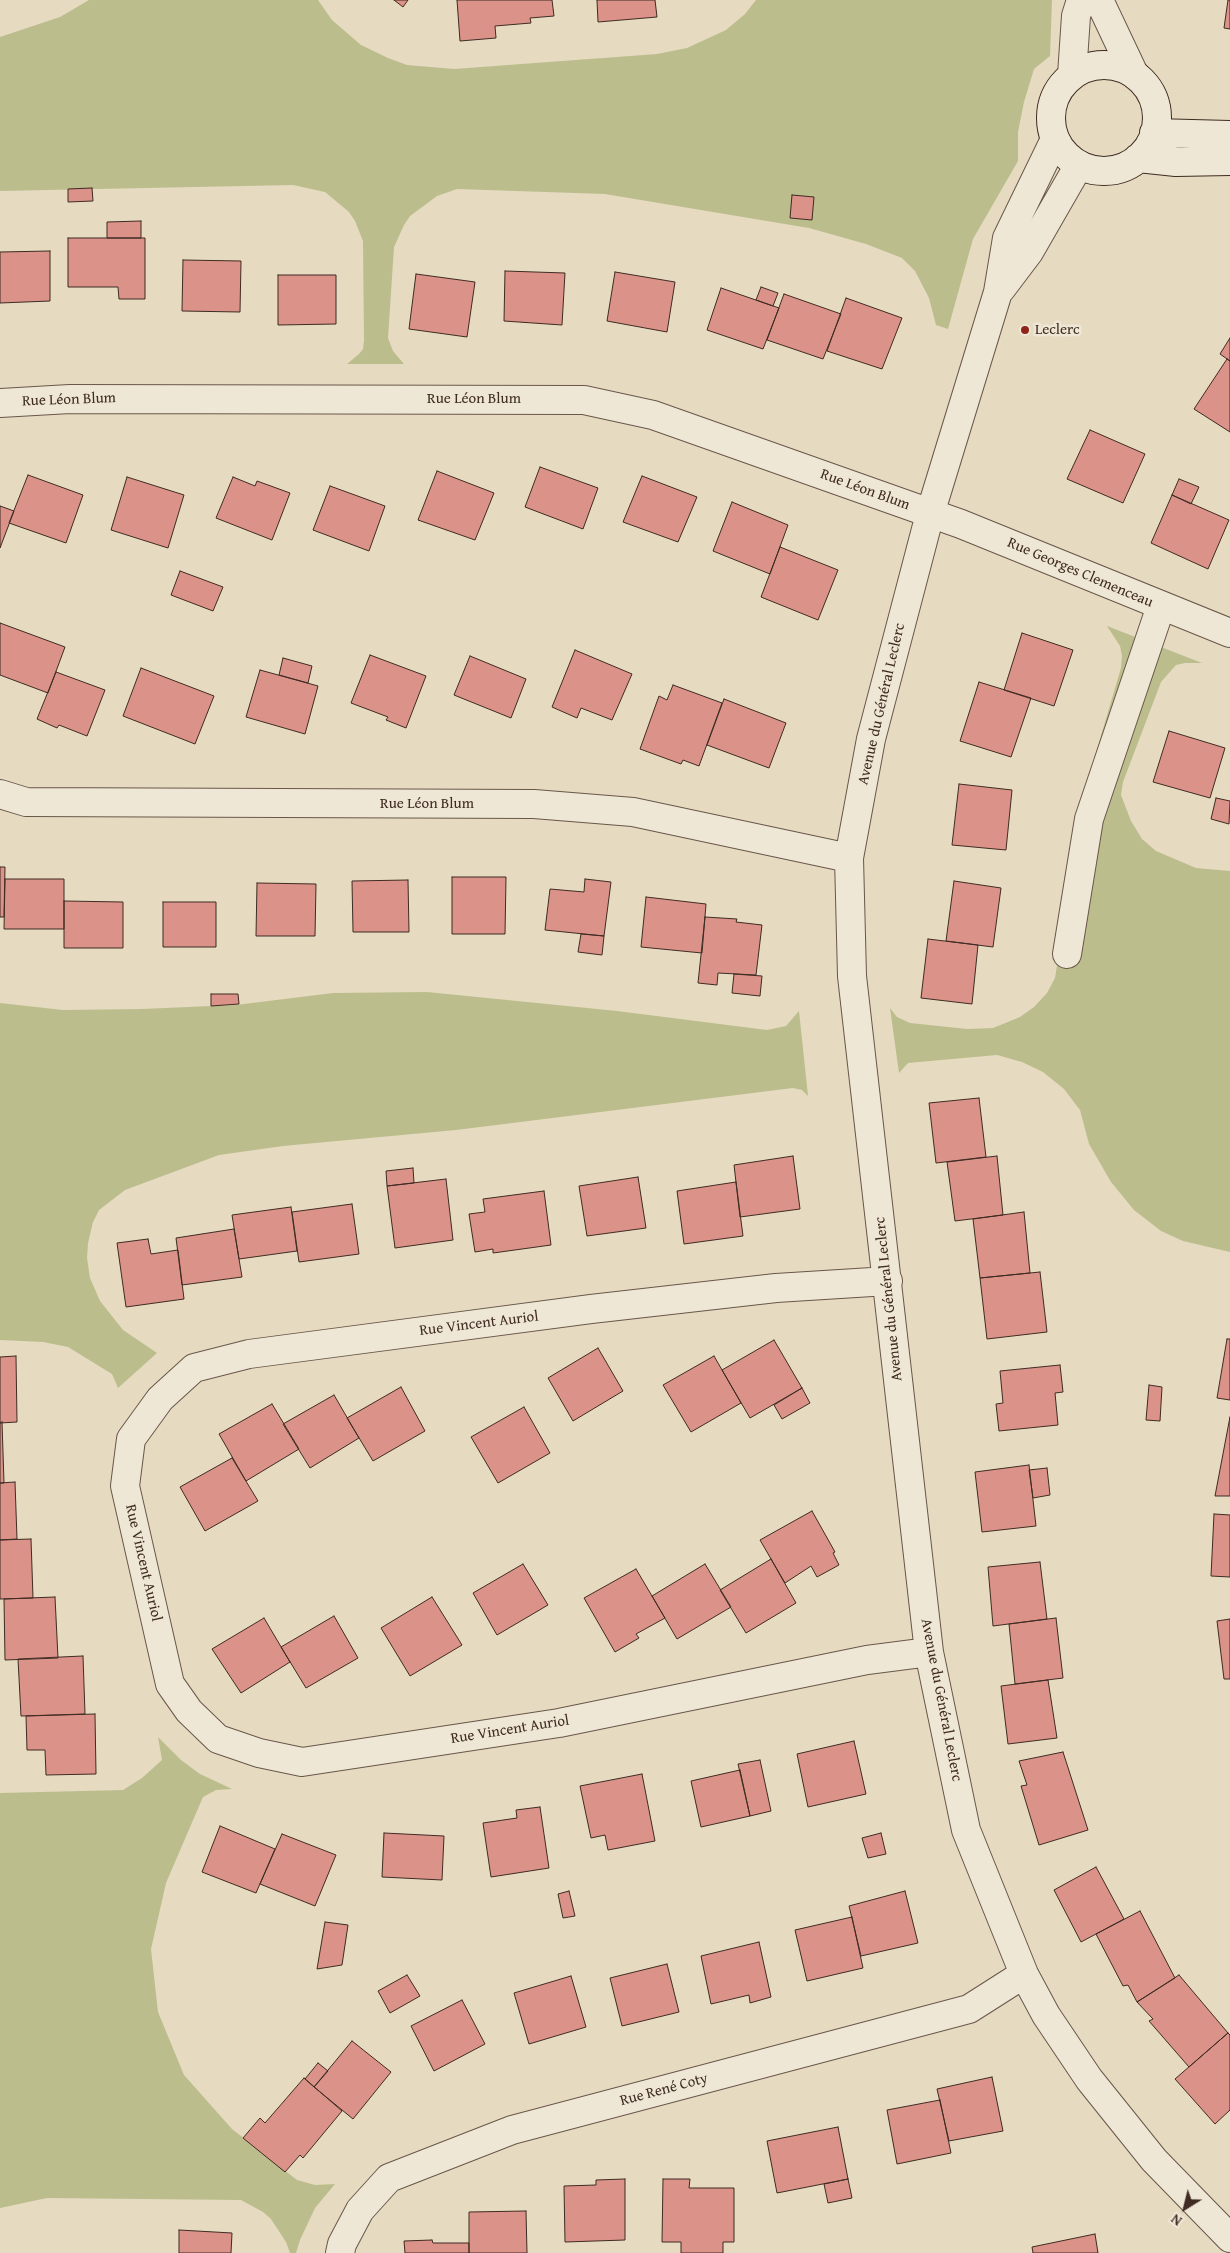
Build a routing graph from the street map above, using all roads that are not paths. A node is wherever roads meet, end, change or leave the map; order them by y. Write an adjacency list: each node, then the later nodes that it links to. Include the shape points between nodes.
1 (1080, 0): 4 (street)
2 (1099, 0): 3 (street)
3 (1134, 74): 4 (street, via 1120,67 1104,65 1088,67); 5 (street, via 1154,100 1157,116)
4 (1072, 75): 7 (street, via 1052,104)
5 (1154, 133): 6 (street); 8 (street)
6 (1230, 135)
7 (1055, 139): 10 (street, via 1065,154); 11 (street, Avenue du Général Leclerc, via 1007,238)
8 (1138, 158): 9 (street, via 1176,162); 10 (street, via 1124,167 1109,170)
9 (1230, 161)
10 (1079, 165): 11 (street, Avenue du Général Leclerc, via 1029,252)
11 (998, 292): 13 (street, Avenue du Général Leclerc)
12 (0, 403): 13 (street, Rue Léon Blum, via 89,399 584,400 653,415)
13 (930, 514): 14 (street, Rue Georges Clemenceau, via 978,530); 17 (street, Avenue du Général Leclerc, via 871,739)
14 (1161, 606): 15 (street, Rue Georges Clemenceau); 18 (street, via 1089,819)
15 (1230, 633)
16 (0, 794): 17 (street, Rue Léon Blum, via 26,802 534,804 633,812)
17 (850, 858): 19 (street, Avenue du Général Leclerc, via 852,976)
18 (1067, 954)
19 (888, 1281): 20 (street, Avenue du Général Leclerc); 20 (street, Rue Vincent Auriol, via 776,1288 590,1309 249,1354 194,1368 160,1399 132,1439 125,1486 170,1684 189,1711 218,1739 259,1754 302,1762 539,1726 867,1660)
20 (929, 1652): 21 (street, Avenue du Général Leclerc, via 966,1830)
21 (1024, 1974): 22 (street, Avenue du Général Leclerc, via 1046,2015 1089,2079 1154,2160); 23 (street, Rue René Coty, via 969,2009 512,2130 389,2178 360,2210)
22 (1230, 2238)
23 (340, 2253)

